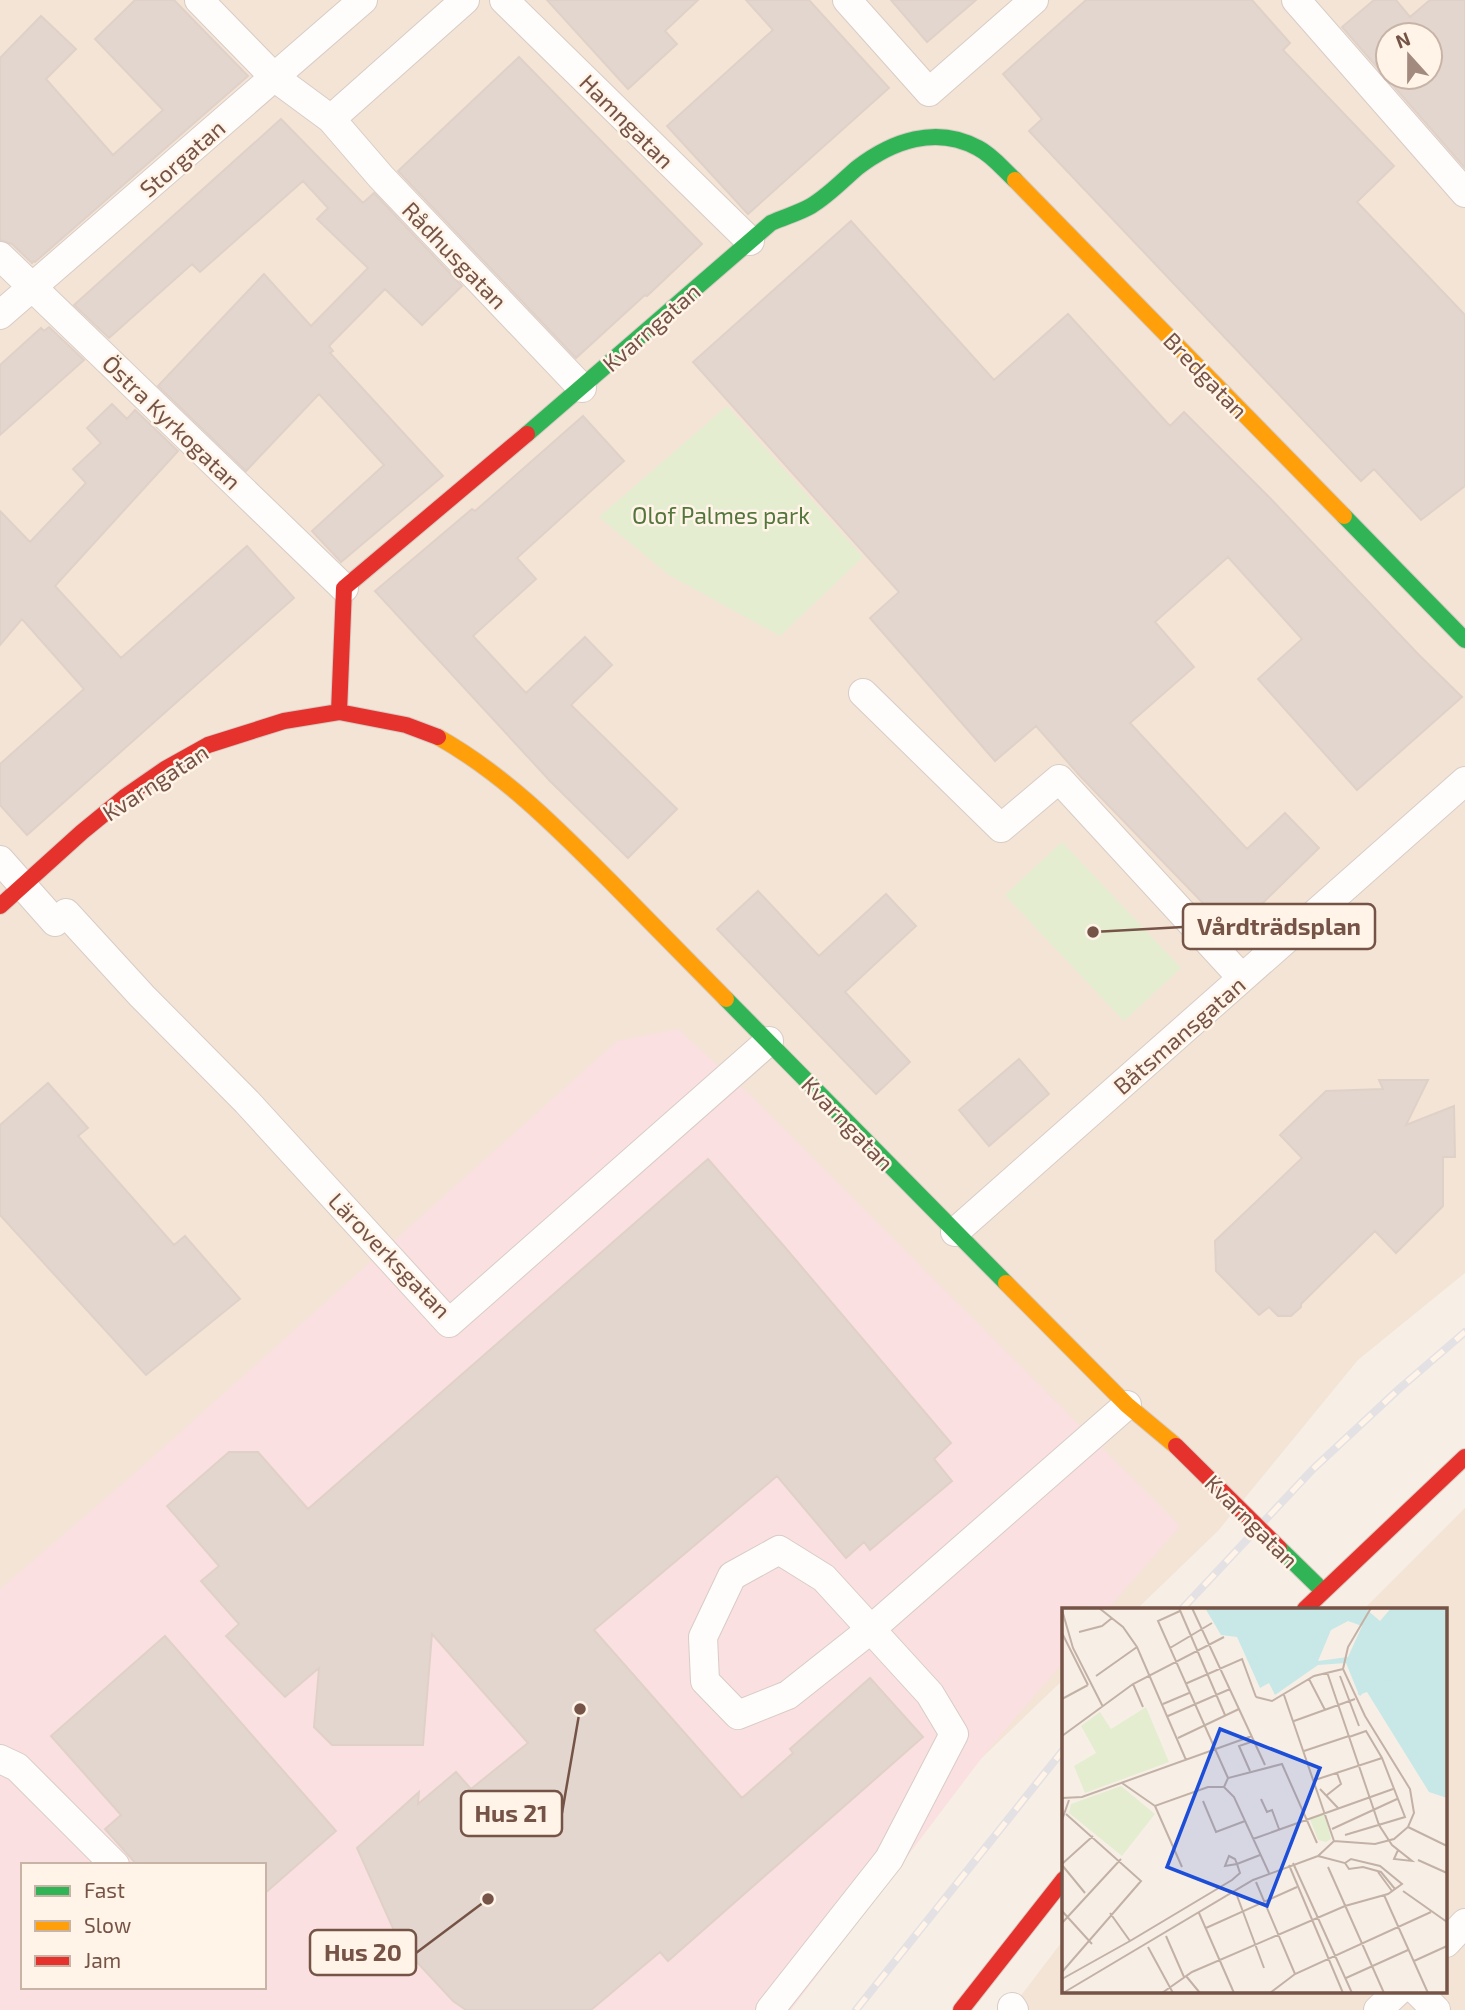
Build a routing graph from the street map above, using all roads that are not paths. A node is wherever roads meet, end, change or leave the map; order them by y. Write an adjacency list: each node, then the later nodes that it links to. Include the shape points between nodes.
1 (199, 0): 8 (street, Rådhusgatan)
2 (363, 0): 8 (street, Storgatan)
3 (465, 0): 10 (street)
4 (505, 0): 13 (street, Hamngatan)
5 (847, 0): 9 (street)
6 (1034, 0): 9 (street)
7 (1296, 0): 12 (street)
8 (274, 77): 10 (street, Rådhusgatan); 15 (street, Storgatan)
9 (929, 93): 11 (street)
10 (331, 119): 17 (street, Rådhusgatan)
11 (932, 135): 13 (street, Kvarngatan, via 907,139 884,150 810,206 771,223); 19 (street, Bredgatan, via 978,148 1002,167)
12 (1462, 184)
13 (750, 241): 17 (street, Kvarngatan)
14 (0, 256): 15 (street, Östra Kyrkogatan)
15 (31, 288): 16 (street, Storgatan); 18 (street, Östra Kyrkogatan)
16 (0, 315)
17 (582, 388): 18 (street, Kvarngatan)
18 (345, 587): 21 (street)
19 (1465, 640)
20 (863, 693): 26 (street, via 1001,828 1059,779)
21 (339, 712): 24 (street, Kvarngatan, via 284,721 208,745 126,796); 27 (street, Kvarngatan, via 435,735 516,790)
22 (1465, 781): 26 (street, Båtsmansgatan)
23 (0, 860): 24 (street, Läroverksgatan)
24 (23, 885): 25 (street, Kvarngatan); 27 (street, Läroverksgatan, via 247,1102 449,1324)
25 (0, 906)
26 (1242, 978): 28 (street, Båtsmansgatan)
27 (769, 1041): 28 (street, Kvarngatan)
28 (955, 1232): 29 (street, Kvarngatan)
29 (1127, 1405): 31 (street, Kvarngatan, bridge, via 1176,1446); 33 (street)
30 (1465, 1457): 31 (street)
31 (1323, 1591): 32 (street)
32 (1306, 1608)
33 (870, 1630): 33 (street, via 824,1578 779,1550 732,1576 703,1637 705,1681 738,1715 788,1695); 41 (street, via 930,1694 954,1734 889,1859)
34 (0, 1759): 35 (street, via 17,1767)
35 (113, 1863)
36 (1062, 1882): 42 (street)
37 (1465, 1923): 38 (street)
38 (1448, 1940)
39 (1396, 1993): 43 (street)
40 (1419, 1993): 44 (street)
41 (770, 2010)
42 (961, 2010)
43 (1378, 2010)
44 (1436, 2010)

